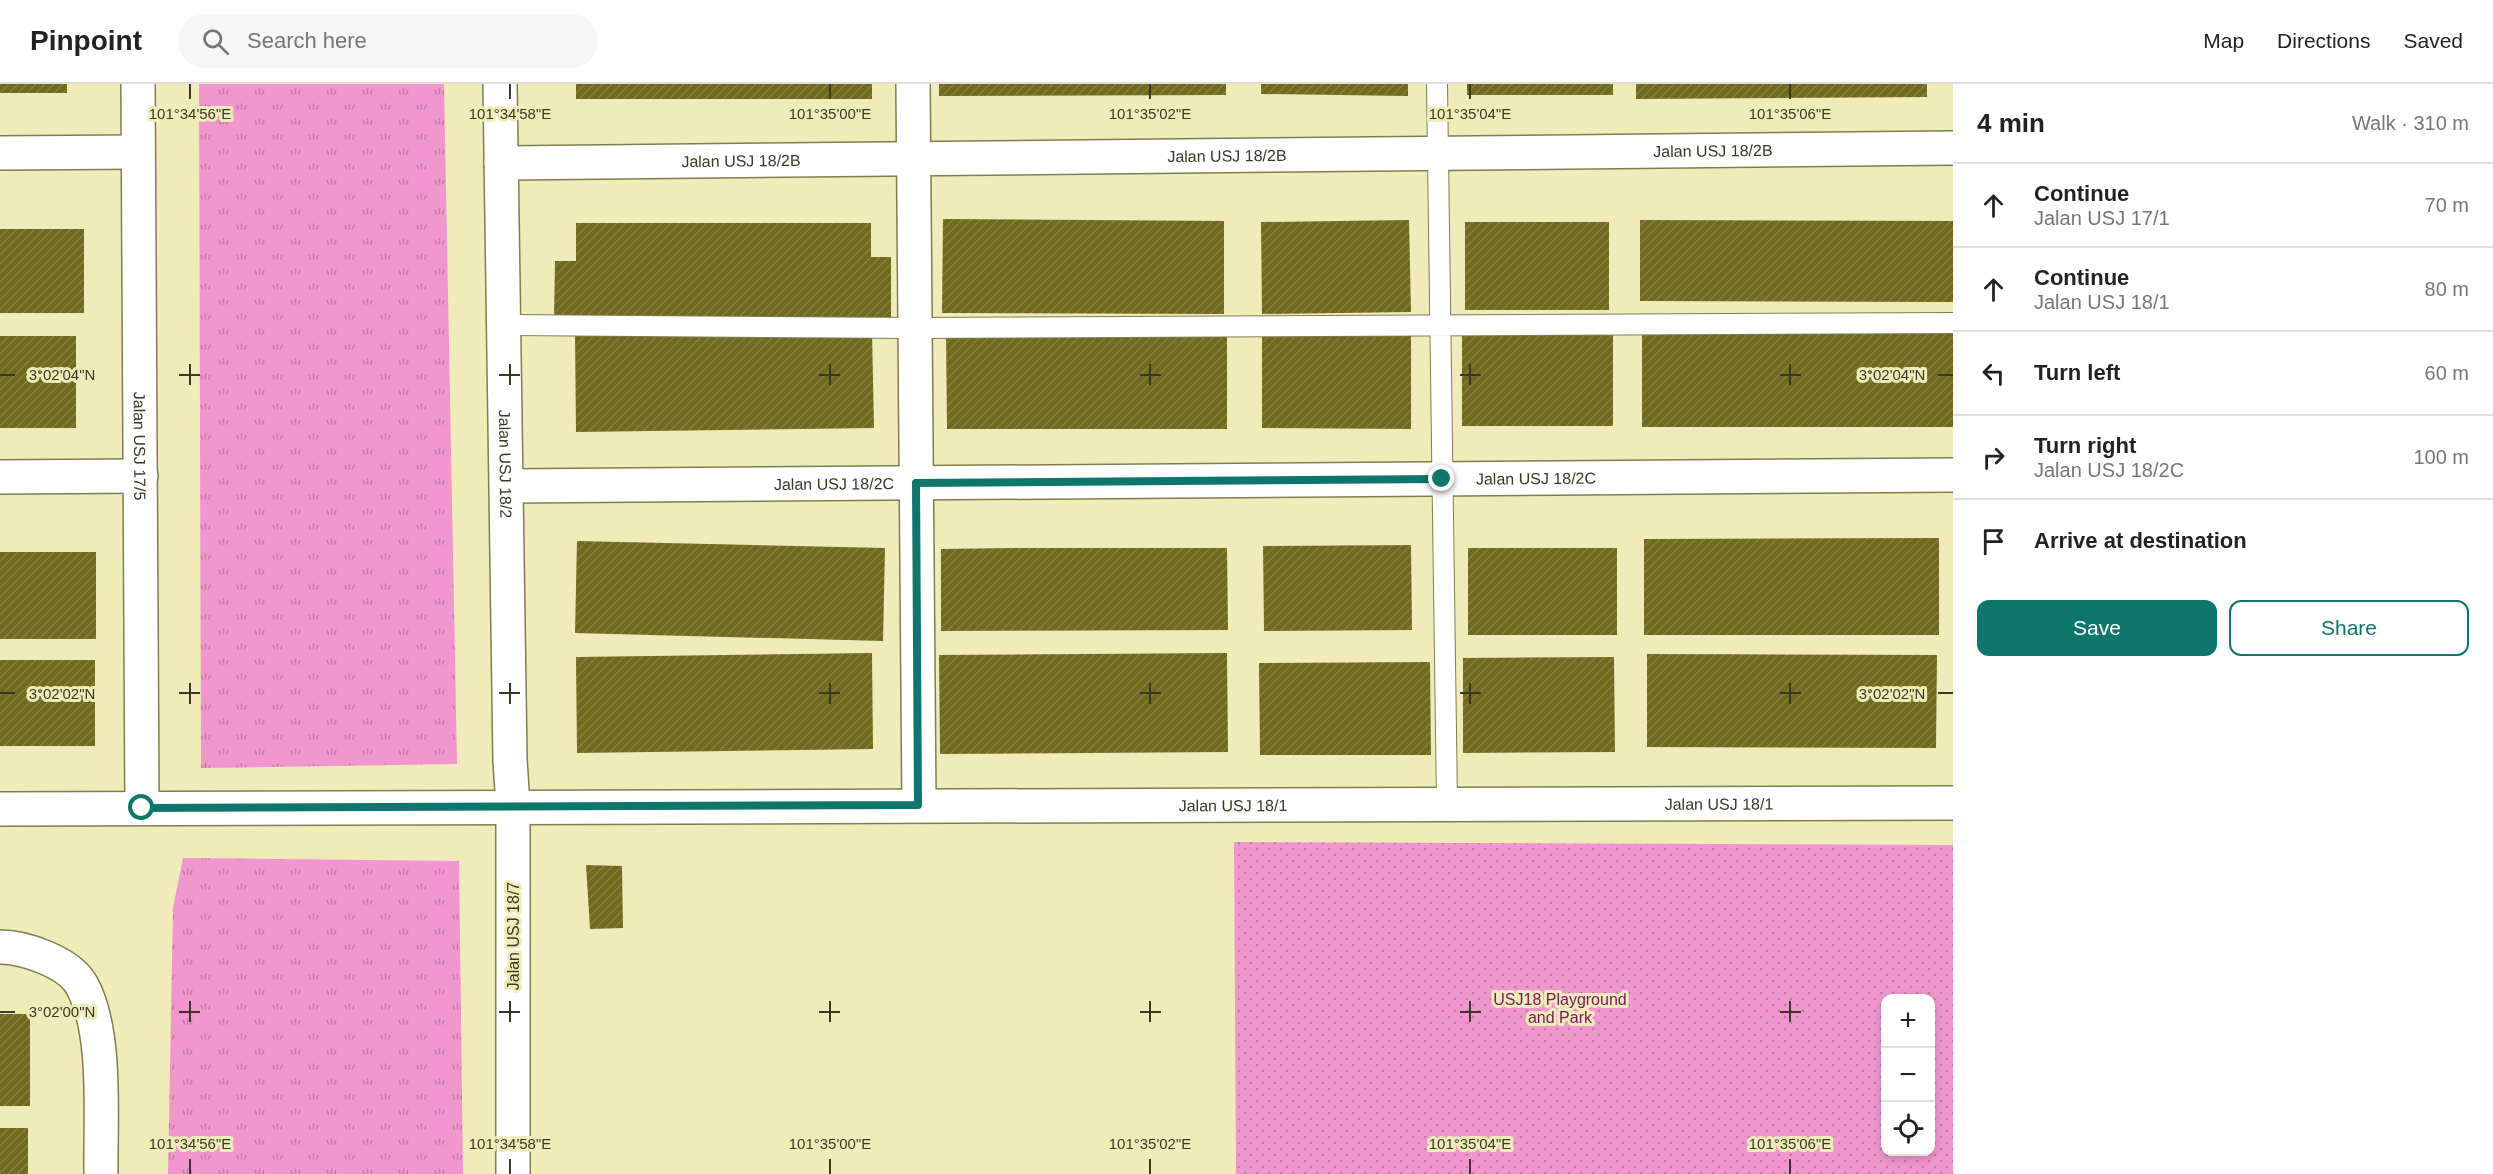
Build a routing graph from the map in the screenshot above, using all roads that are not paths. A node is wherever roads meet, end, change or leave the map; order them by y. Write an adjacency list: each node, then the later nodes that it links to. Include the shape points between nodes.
1 (138, 84): 6 (street, Jalan USJ 17/5)
2 (500, 84): 10 (street, Jalan USJ 18/2)
3 (913, 84): 9 (street)
4 (1437, 84): 8 (lane)
5 (1953, 148): 8 (street, Jalan USJ 18/2B)
6 (138, 152): 7 (street); 16 (street, Jalan USJ 17/5)
7 (0, 153)
8 (1438, 153): 9 (street, Jalan USJ 18/2B); 13 (lane)
9 (913, 159): 10 (street, Jalan USJ 18/2B); 14 (street)
10 (501, 163): 12 (street, Jalan USJ 18/2)
11 (1953, 323): 13 (lane)
12 (504, 325): 14 (lane); 20 (street, Jalan USJ 18/2)
13 (1440, 325): 14 (lane); 18 (lane)
14 (915, 328): 19 (street)
15 (1953, 475): 18 (street, Jalan USJ 18/2C)
16 (141, 476): 17 (street); 25 (street, Jalan USJ 17/5)
17 (0, 477)
18 (1442, 479): 19 (street, Jalan USJ 18/2C); 22 (lane)
19 (916, 483): 20 (street, Jalan USJ 18/2C); 23 (street)
20 (507, 486): 24 (street, Jalan USJ 18/2)
21 (1953, 803): 22 (street, Jalan USJ 18/1)
22 (1447, 804): 23 (street, Jalan USJ 18/1)
23 (918, 805): 24 (street, Jalan USJ 18/1)
24 (513, 806): 25 (street, Jalan USJ 18/1); 29 (street, Jalan USJ 18/7)
25 (142, 808): 26 (street, Jalan USJ 18/1)
26 (0, 809)
27 (0, 947): 28 (street, via 38,954 80,982 90,1007 99,1064)
28 (101, 1174)
29 (513, 1174)

